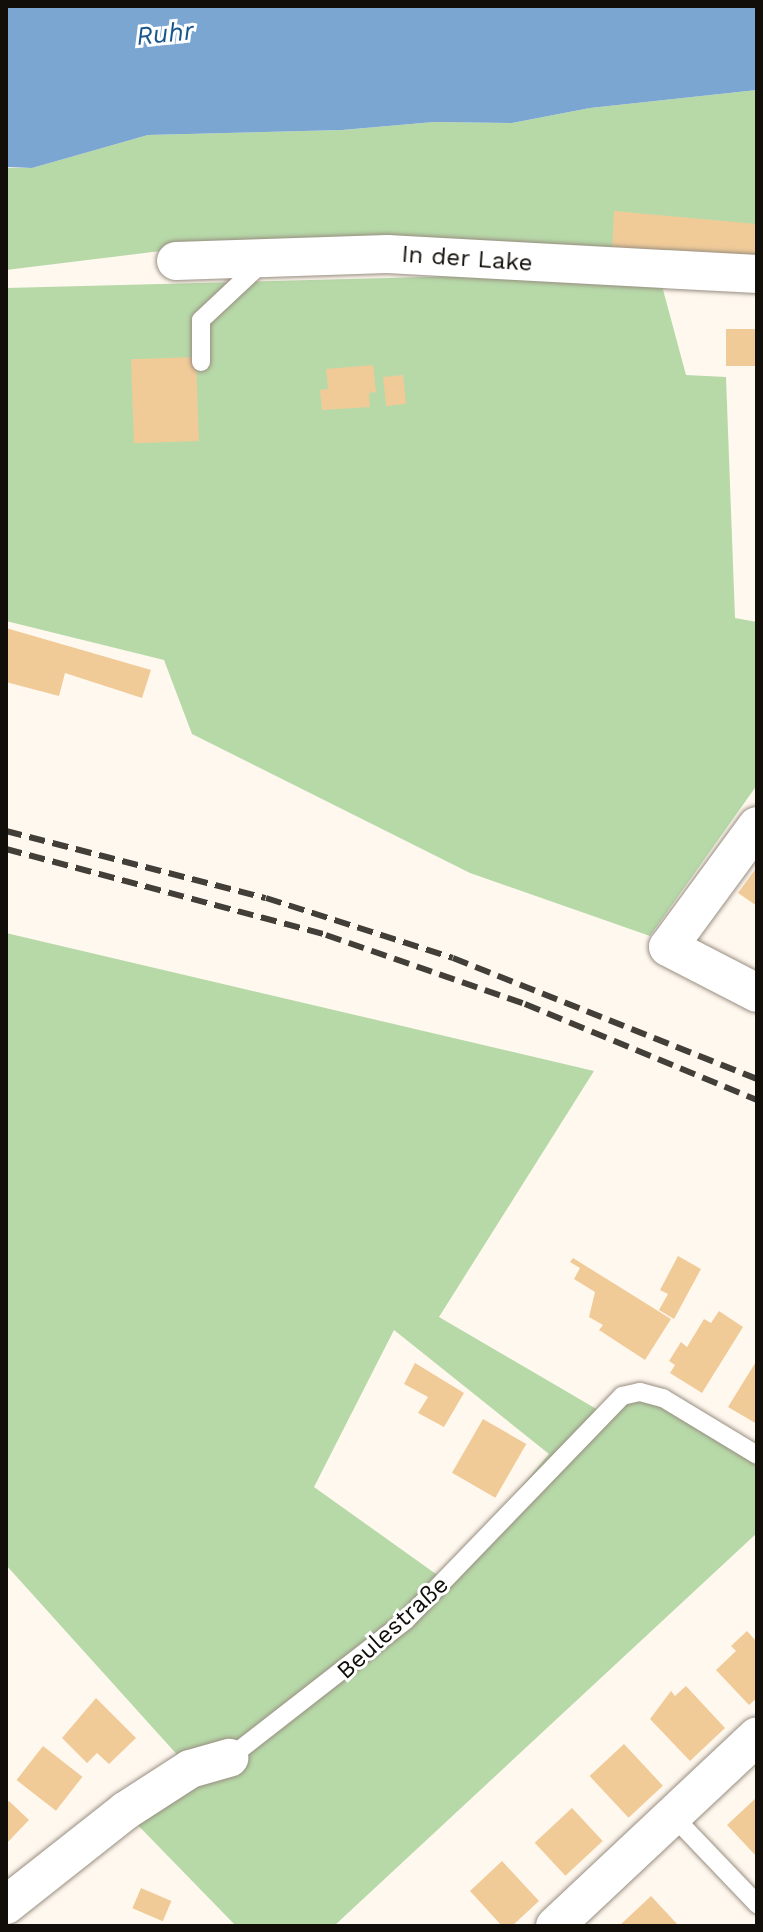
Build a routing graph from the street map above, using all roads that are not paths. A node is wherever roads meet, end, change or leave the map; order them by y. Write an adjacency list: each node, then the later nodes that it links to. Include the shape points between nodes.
1 (271, 254): 2 (street, In der Lake); 3 (street, In der Lake, via 387,254); 4 (lane, via 201,320)
2 (176, 261)
3 (757, 274)
4 (201, 362)
5 (757, 826): 6 (street, via 668,947)
6 (757, 993)
7 (757, 1455): 9 (lane, Beulestraße, via 663,1398 640,1392 622,1396 405,1621)
8 (757, 1736): 10 (street)
9 (229, 1758): 12 (street, Beulestraße, via 190,1769 125,1811)
10 (673, 1816): 11 (lane); 13 (street)
11 (757, 1904)
12 (6, 1905)
13 (555, 1926)

